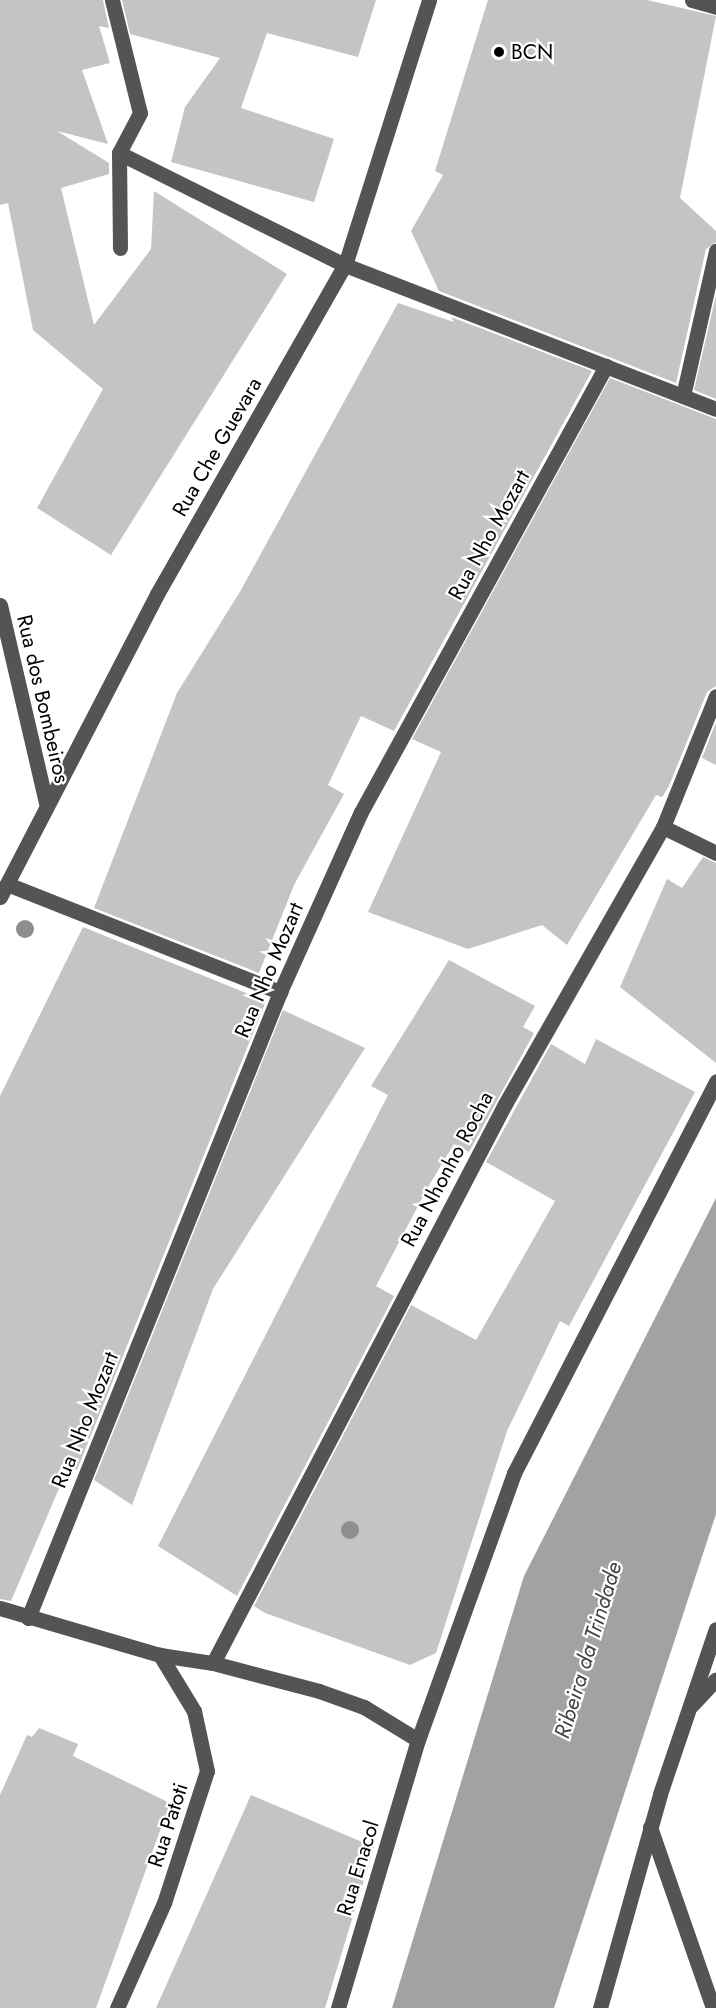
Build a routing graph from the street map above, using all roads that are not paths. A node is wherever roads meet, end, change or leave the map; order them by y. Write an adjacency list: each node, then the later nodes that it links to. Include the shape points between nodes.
1 (112, 0): 5 (street, via 140,113)
2 (429, 0): 8 (street, Rua Che Guevara)
3 (692, 0): 4 (street)
4 (716, 7)
5 (119, 153): 6 (street); 8 (street)
6 (120, 248)
7 (716, 250): 10 (street)
8 (345, 265): 9 (street); 14 (street, Rua Che Guevara, via 157,594)
9 (606, 366): 10 (street); 18 (street, Rua Nho Mozart, via 361,812)
10 (683, 396): 11 (street)
11 (716, 409)
12 (0, 605): 14 (street, Rua dos Bombeiros)
13 (716, 696): 15 (street, Rua Nhonho Rocha)
14 (46, 803): 17 (street, Rua Che Guevara)
15 (663, 827): 16 (street); 24 (street, Rua Nhonho Rocha, via 505,1104)
16 (716, 853)
17 (3, 891): 18 (street)
18 (280, 992): 21 (street, Rua Nho Mozart)
19 (716, 1081): 27 (street, Rua Enacol, via 514,1473)
20 (0, 1608): 21 (street)
21 (28, 1618): 23 (street)
22 (716, 1629): 26 (street)
23 (160, 1656): 24 (street); 29 (street, Rua Patoti, via 195,1712 207,1771 164,1903)
24 (213, 1663): 27 (street, via 364,1707)
25 (716, 1679): 26 (street)
26 (687, 1710): 28 (street)
27 (418, 1740): 30 (street, Rua Enacol)
28 (650, 1826): 31 (street); 32 (street)
29 (117, 2008)
30 (339, 2008)
31 (600, 2008)
32 (713, 2008)

